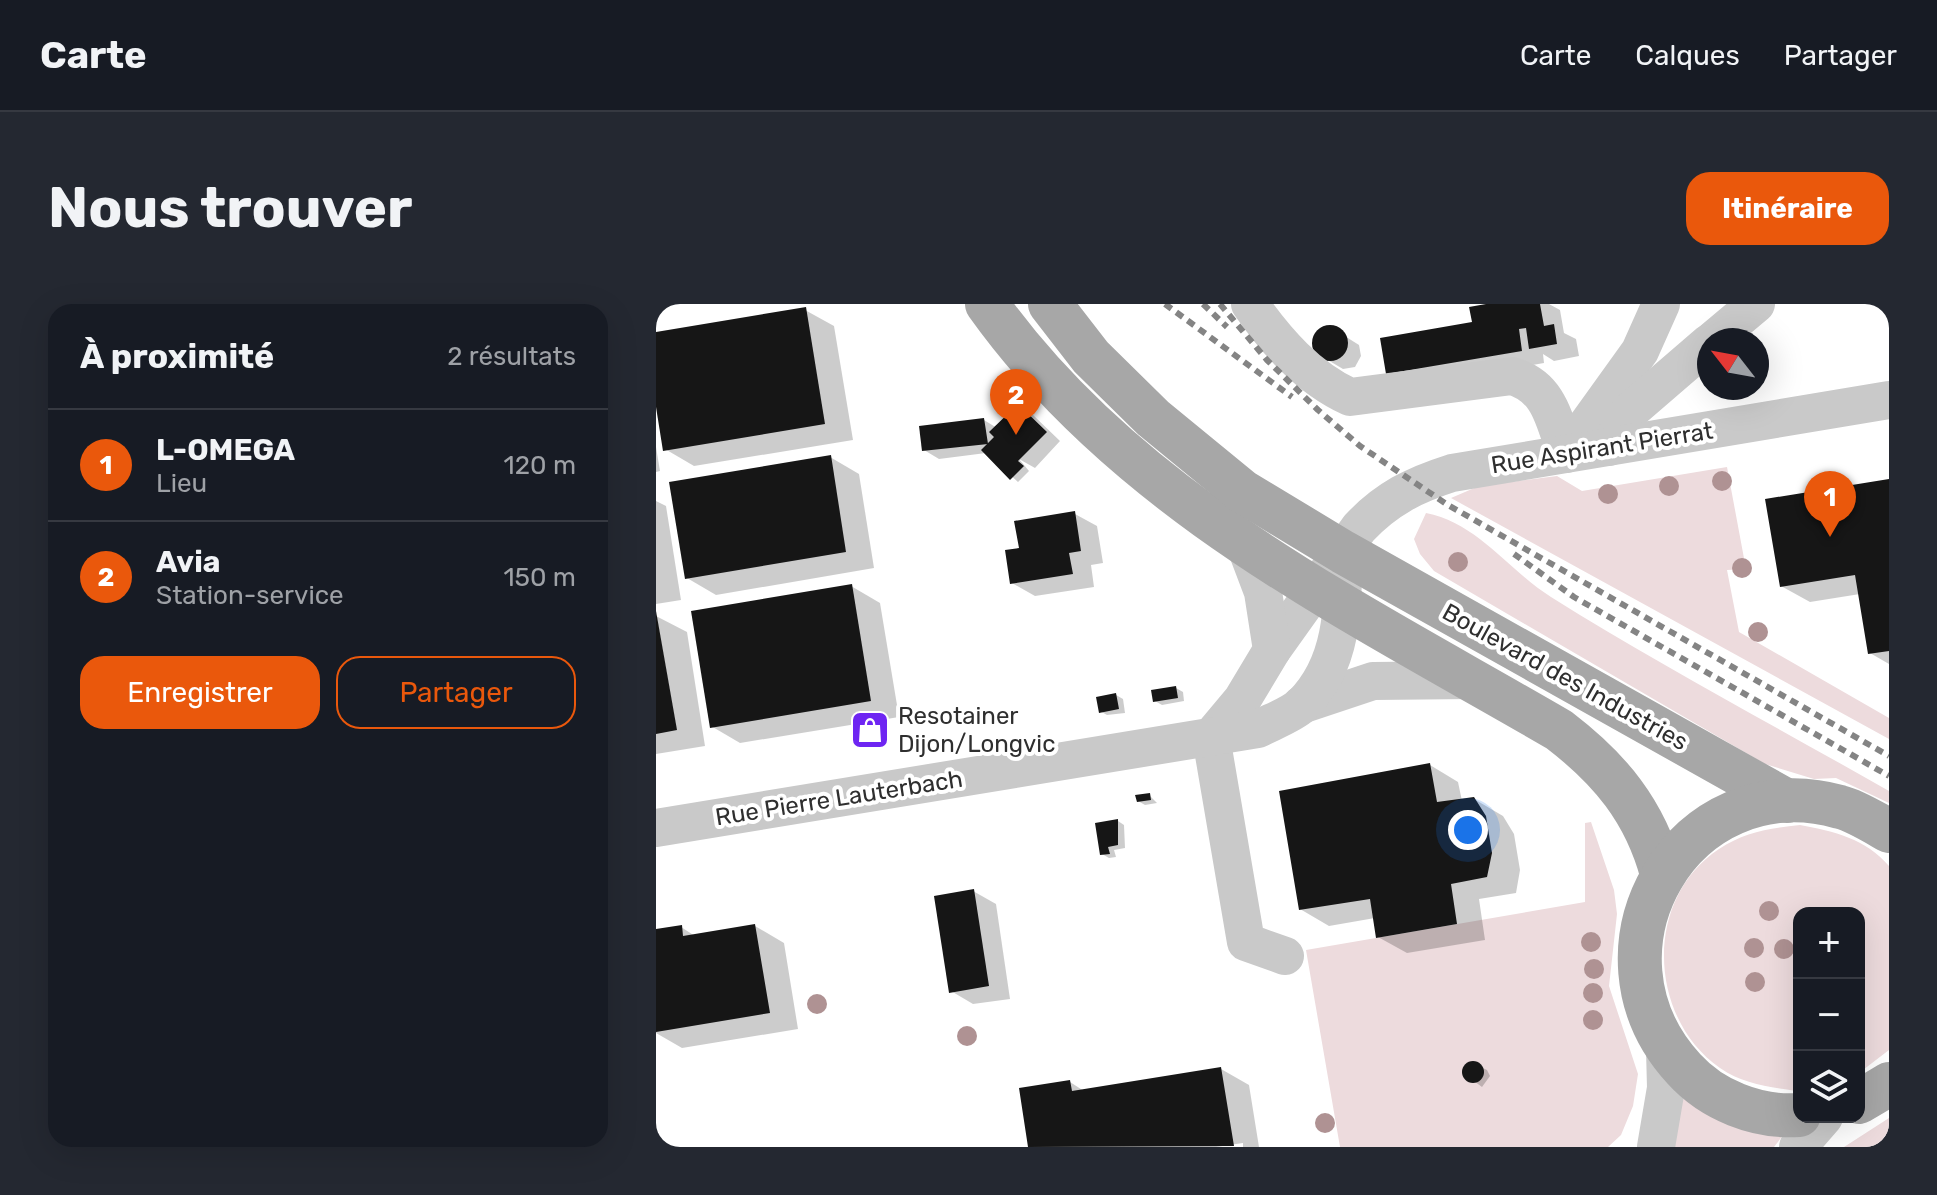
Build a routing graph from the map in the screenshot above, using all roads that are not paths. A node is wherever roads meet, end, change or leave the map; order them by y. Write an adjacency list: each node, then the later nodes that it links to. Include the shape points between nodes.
1 (987, 304): 11 (main road, Boulevard des Industries, via 1057,390 1115,444)
2 (1050, 304): 12 (main road, Boulevard des Industries, via 1091,357 1202,459 1242,491)
3 (1250, 304): 10 (street, via 1272,335 1326,386 1350,397 1512,376 1530,381 1544,398)
4 (1756, 304): 6 (street)
5 (1657, 309): 10 (street, via 1640,351)
6 (1728, 328)
7 (1697, 354): 9 (street, via 1629,412)
8 (1889, 400): 9 (street, Rue Aspirant Pierrat)
9 (1609, 447): 10 (street, Rue Aspirant Pierrat)
10 (1566, 454): 12 (street, Rue Aspirant Pierrat, via 1417,484 1375,511)
11 (1246, 547): 13 (main road, Boulevard des Industries); 14 (street, via 1263,592)
12 (1343, 552): 13 (street); 18 (main road, Boulevard des Industries)
13 (1330, 599): 14 (street); 15 (main road, Boulevard des Industries); 16 (street, Rue Pierre Lauterbach, via 1335,649)
14 (1272, 650): 17 (street)
15 (1473, 680): 16 (street, Rue Pierre Lauterbach, via 1373,681); 21 (main road, Boulevard des Industries, via 1559,730 1606,770 1641,818)
16 (1301, 705): 17 (street, Rue Pierre Lauterbach, via 1258,729)
17 (1211, 737): 19 (street, Rue Pierre Lauterbach); 22 (street, via 1246,942)
18 (1787, 801): 20 (main road, via 1840,807); 21 (main road, via 1738,811 1695,836)
19 (656, 828)
20 (1889, 831)
21 (1662, 874): 23 (main road, via 1638,943 1638,980)
22 (1285, 956)
23 (1665, 1049): 26 (main road, via 1696,1082 1736,1106); 28 (street, via 1666,1088)
24 (1889, 1084): 25 (main road)
25 (1865, 1098)
26 (1793, 1115)
27 (1819, 1123): 29 (street)
28 (1656, 1147)
29 (1798, 1147)

